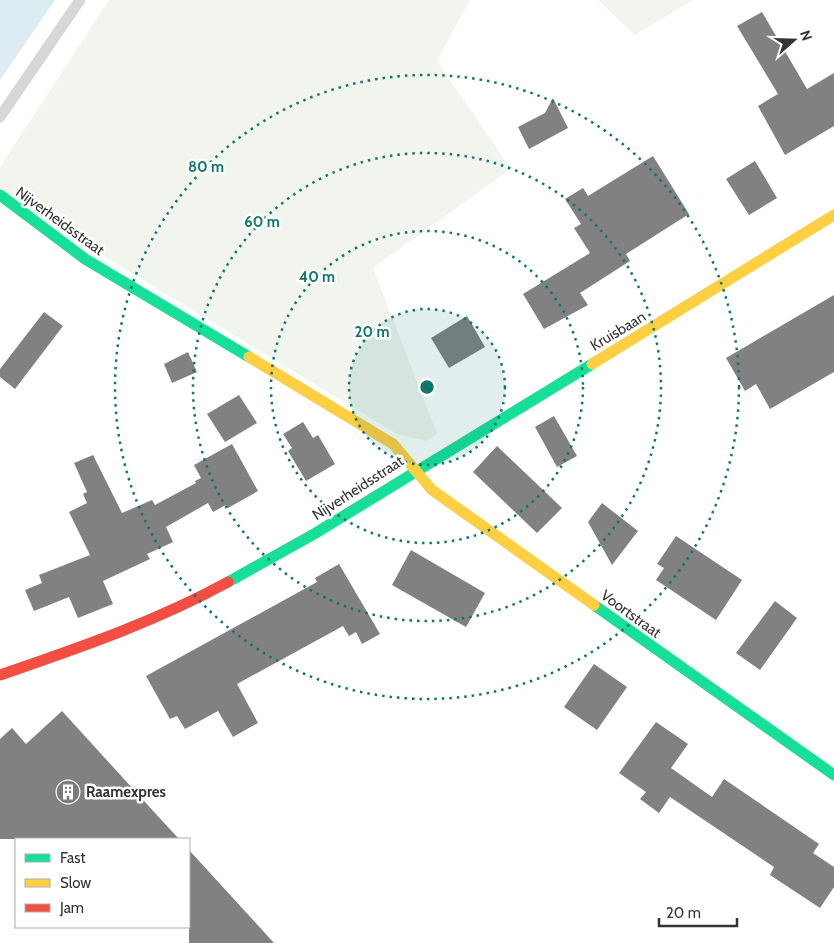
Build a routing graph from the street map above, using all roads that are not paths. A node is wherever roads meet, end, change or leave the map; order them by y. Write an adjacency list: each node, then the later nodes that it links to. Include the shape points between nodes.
1 (80, 0): 2 (lane)
2 (0, 117)
3 (0, 195): 5 (street, Nijverheidsstraat, via 85,259 393,444)
4 (834, 215): 5 (street, Kruisbaan)
5 (417, 470): 6 (street, Nijverheidsstraat, via 314,534 186,605 110,638); 7 (street, Voortstraat, via 432,490)
6 (0, 675)
7 (834, 775)

